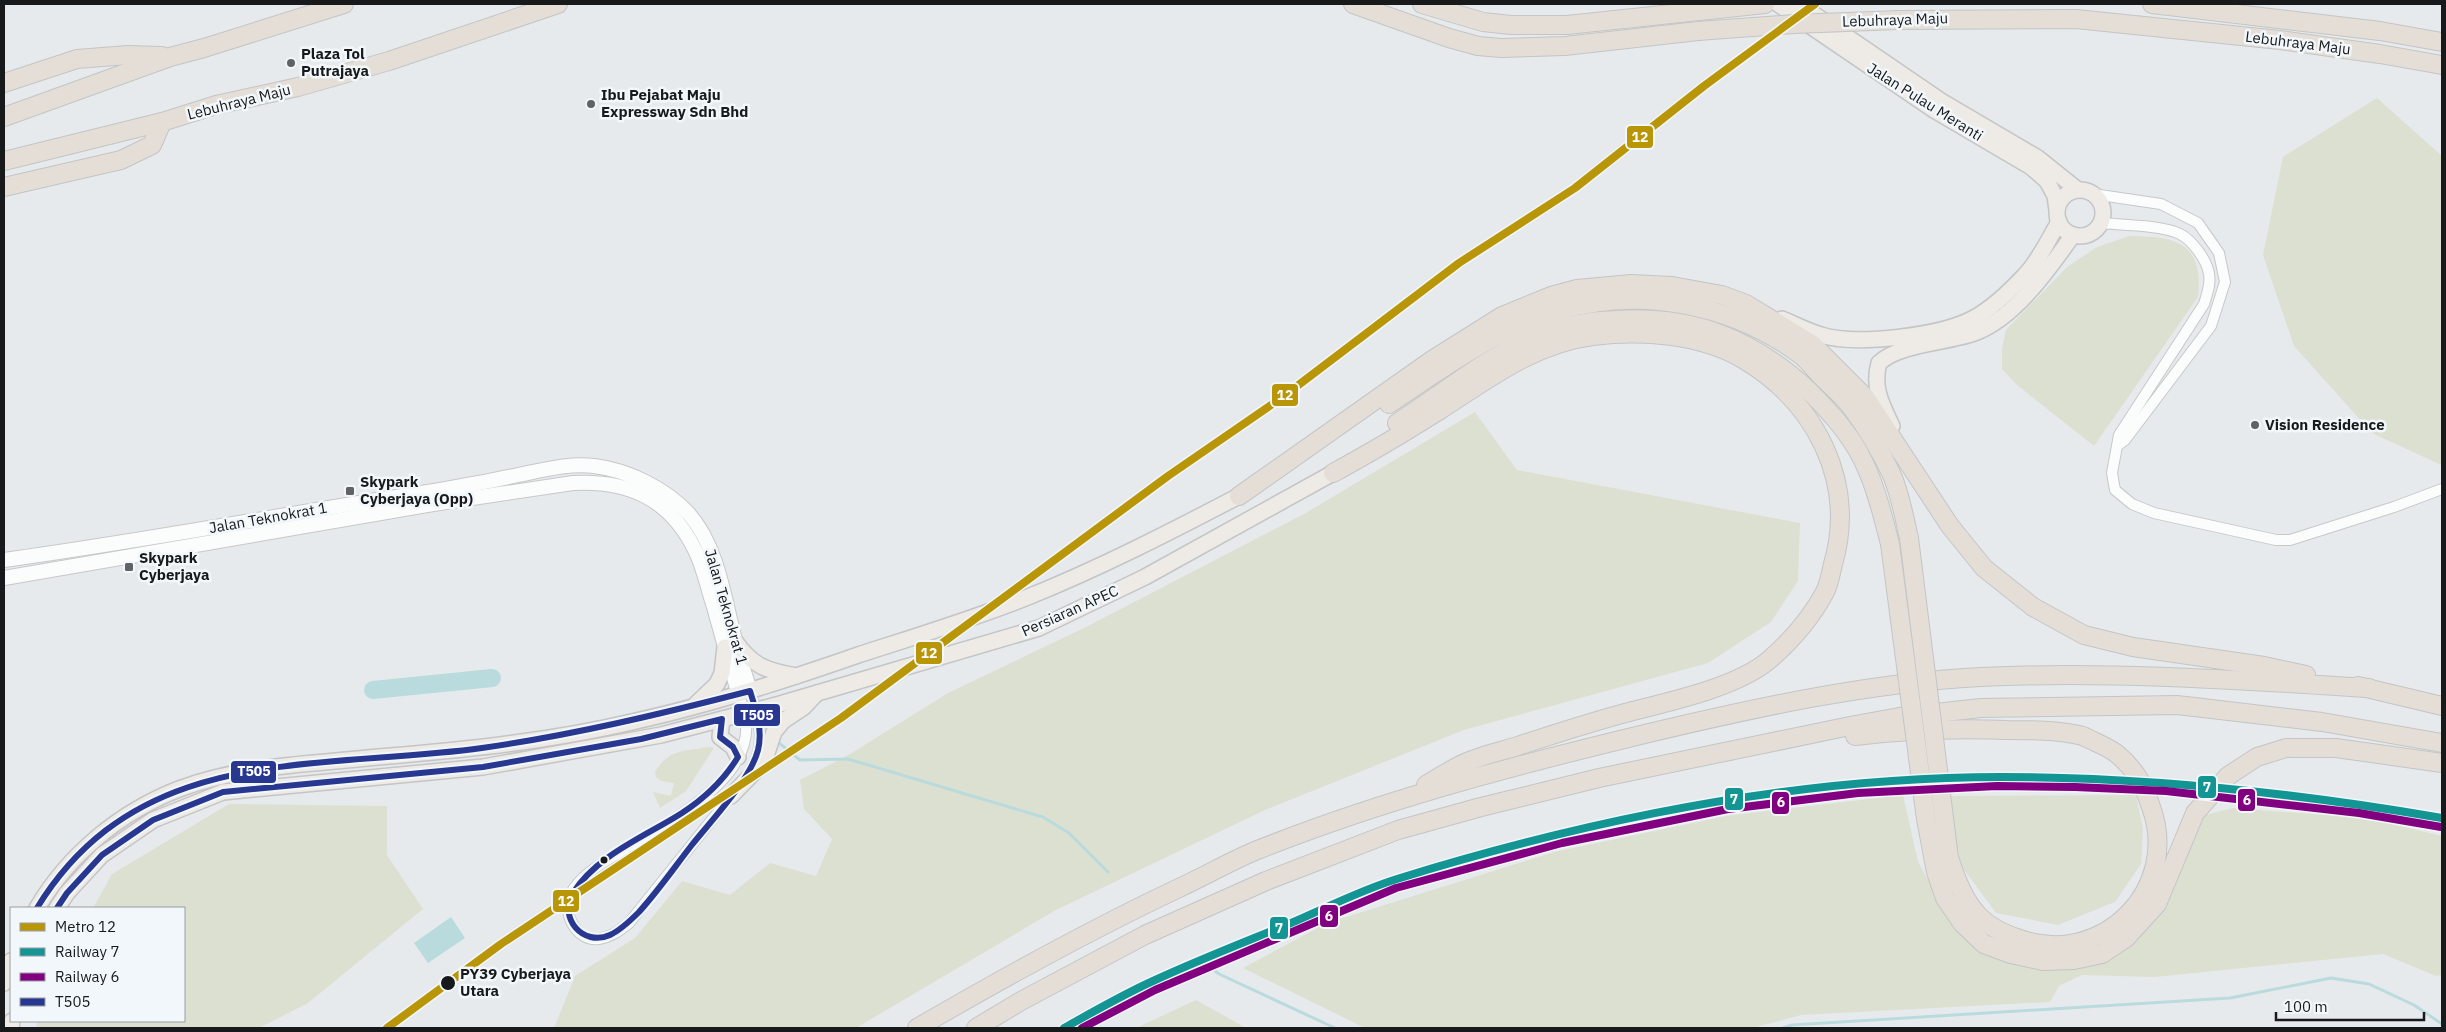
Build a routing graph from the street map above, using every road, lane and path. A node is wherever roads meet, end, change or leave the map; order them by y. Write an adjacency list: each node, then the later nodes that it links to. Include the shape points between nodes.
1 (344, 4): 10 (highway)
2 (558, 4): 14 (highway, Lebuhraya Maju, via 389,61)
3 (1353, 4): 11 (highway, Lebuhraya Maju, bridge, via 1449,38 1501,48 1565,46 1794,24 2076,19 2280,40)
4 (1422, 4): 5 (highway, via 1483,22 1512,25 1567,25)
5 (1765, 4)
6 (1778, 4): 19 (main road, Jalan Pulau Meranti, via 1934,110 2031,167 2047,181 2055,196)
7 (1799, 4): 17 (main road, Jalan Pulau Meranti, via 1941,101 2038,158)
8 (2152, 4): 9 (highway, Lebuhraya Maju, via 2380,31)
9 (2442, 42)
10 (170, 57): 12 (highway, via 128,54 77,60); 13 (highway)
11 (2442, 65)
12 (4, 83)
13 (4, 117)
14 (162, 122): 15 (highway, Lebuhraya Maju); 16 (highway, via 152,145 121,160)
15 (4, 160)
16 (4, 187)
17 (2078, 190): 18 (main road); 19 (main road, via 2064,196)
18 (2093, 194): 20 (main road, via 2102,208); 23 (street, via 2161,204 2198,222 2219,252 2225,282 2210,326 2125,440)
19 (2058, 216): 21 (main road, via 2066,232); 22 (main road, via 2042,253 2025,276 1986,310 1972,319 1948,326 1892,338 1844,339 1821,336)
20 (2100, 223): 21 (main road, via 2089,234); 23 (street, via 2180,234 2198,250 2209,272 2204,304 2119,435)
21 (2073, 235): 24 (main road, via 2036,284 1995,322 1952,340 1897,353 1879,363 1876,386 1879,399)
22 (1746, 304): 24 (highway, via 1813,345 1865,397); 27 (highway, via 1722,295 1672,286 1631,284 1551,296 1478,329)
23 (2117, 446): 26 (street, via 2112,473 2115,490 2132,504 2154,513 2276,540 2290,540 2331,528)
24 (1909, 462): 32 (highway, via 1950,526 1984,568 2033,607 2084,635 2133,647 2264,666)
25 (1333, 473): 33 (main road, Persiaran APEC, via 1145,577 1039,628); 42 (highway, bridge, via 1359,451 1508,349 1542,334 1589,321 1670,320 1715,331 1748,346 1791,375 1836,417 1859,452 1890,544 1926,819 1936,872 1962,923 1984,944 2011,954 2042,961 2074,960 2102,954 2126,938 2157,904 2195,813 2228,776 2257,757 2286,748 2336,748); 44 (highway, via 1392,441 1500,370 1546,348 1591,336 1640,334 1670,336 1712,345 1761,371 1782,387 1813,424 1832,465 1840,508 1839,545 1826,591 1800,631 1766,663 1732,681 1694,695 1589,723 1467,762)
26 (2442, 489)
27 (1240, 496): 31 (main road, Persiaran APEC, via 1134,550 1028,597); 40 (highway, bridge, via 1358,425 1477,346 1511,328 1583,305 1633,300 1671,301 1718,313 1762,332 1802,357 1852,407 1892,474 1910,538 1949,858 1960,890 1978,915 2000,932 2038,946 2059,947 2099,937 2118,925 2143,896 2151,881 2158,837 2143,782 2116,753 2083,736 2063,731 1900,730)
28 (4, 560): 30 (main road, Jalan Teknokrat 1, via 209,529 558,467 594,466 641,480 688,513 709,547)
29 (4, 578): 30 (main road, Jalan Teknokrat 1, via 433,504 596,481 637,491 672,516 697,554)
30 (730, 644): 31 (main road, via 753,662); 34 (main road, Jalan Teknokrat 1); 35 (main road, via 717,684)
31 (798, 676): 34 (main road, Persiaran APEC)
32 (2369, 688): 36 (highway); 44 (highway, via 2172,675 2079,675 1977,678 1844,692 1700,720)
33 (818, 692): 37 (main road, Persiaran APEC); 43 (main road, via 774,732 764,762)
34 (744, 693): 35 (main road, Persiaran APEC); 37 (street)
35 (695, 705): 45 (main road, Persiaran APEC, via 636,721 481,748 260,768 218,777 142,806 93,840 53,882)
36 (2442, 706)
37 (750, 712): 38 (main road, Persiaran APEC); 41 (street); 43 (street, via 761,732 756,761)
38 (722, 719): 41 (main road, via 720,737 733,747); 46 (main road, Persiaran APEC, via 641,739 483,767 223,792 152,820 102,855)
39 (2442, 743): 40 (highway, via 2322,722 2177,705 2082,705 1981,708 1899,717)
40 (1710, 755): 50 (highway, via 1599,778 1398,830 1266,881 1145,935)
41 (738, 757): 43 (street, via 729,773 699,800 605,861 577,884 570,894 568,907 573,925 588,938 598,939 612,936 629,923)
42 (2442, 762)
43 (731, 796)
44 (1399, 799): 49 (highway, via 1246,856 1131,910 1006,976)
45 (38, 907)
46 (58, 907)
47 (10, 964): 48 (main road)
48 (4, 983)
49 (917, 1028)
50 (976, 1028)

